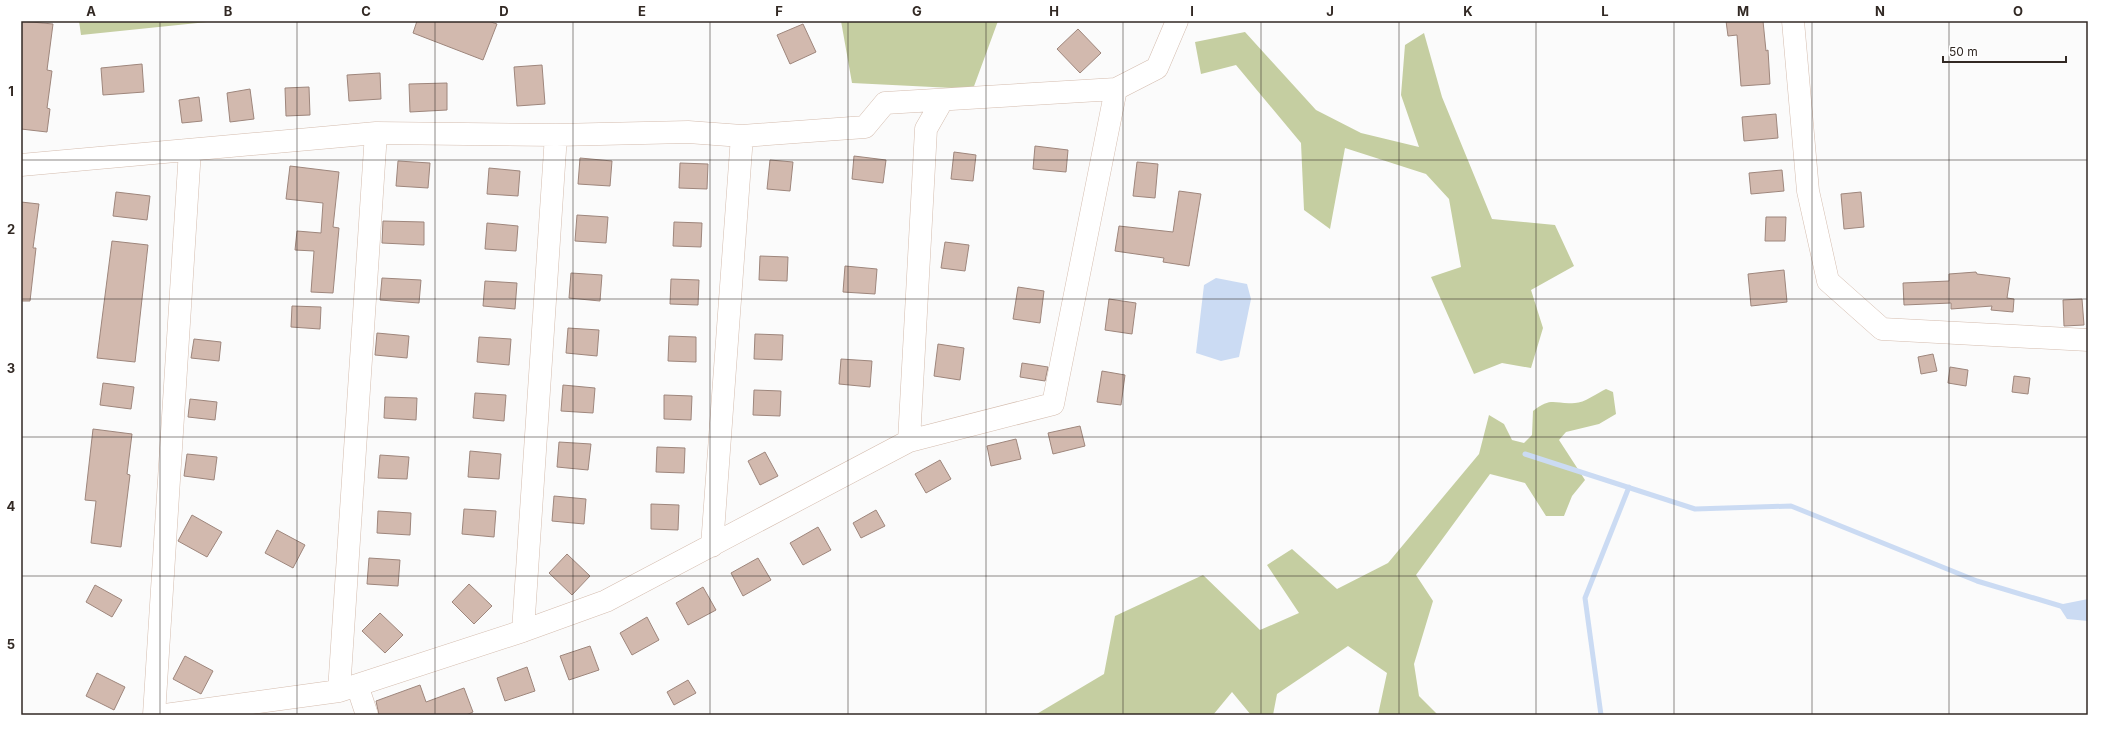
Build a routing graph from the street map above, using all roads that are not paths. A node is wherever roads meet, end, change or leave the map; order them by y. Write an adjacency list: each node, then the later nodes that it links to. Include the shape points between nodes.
1 (1177, 21): 3 (street, via 1157,68)
2 (1793, 21): 10 (street, via 1808,191 1828,281 1882,329)
3 (1116, 90): 4 (street); 11 (street, via 1053,404)
4 (942, 101): 7 (street, via 885,103 865,127); 11 (street, via 926,129)
5 (376, 133): 6 (street); 8 (street); 14 (street)
6 (556, 135): 7 (street, via 688,132); 13 (street)
7 (742, 136): 12 (street)
8 (190, 150): 9 (street); 15 (street)
9 (21, 165)
10 (2088, 340)
11 (909, 442): 12 (street)
12 (712, 546): 13 (street, via 606,601)
13 (523, 631): 14 (street)
14 (348, 688): 16 (street); 17 (street)
15 (154, 715)
16 (165, 715)
17 (367, 715)

